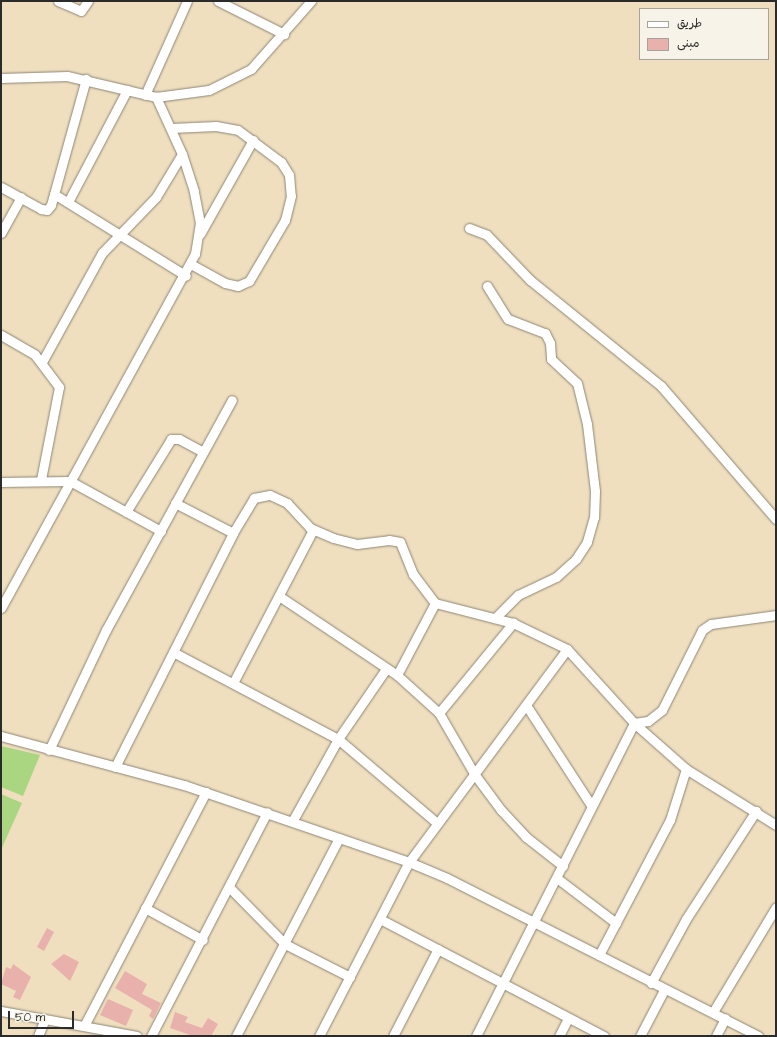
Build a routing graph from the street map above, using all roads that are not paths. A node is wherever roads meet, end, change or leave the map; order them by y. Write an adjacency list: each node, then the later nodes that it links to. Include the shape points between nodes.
1 (58, 1): 2 (street, via 81,11)
2 (88, 1)
3 (187, 1): 10 (street)
4 (218, 1): 6 (street)
5 (311, 1): 6 (street)
6 (284, 34): 11 (street, via 251,69 230,82 209,90)
7 (1, 78): 8 (street, via 26,75)
8 (86, 79): 9 (street); 16 (street)
9 (127, 90): 10 (street); 18 (street)
10 (145, 95): 11 (street)
11 (156, 97): 12 (street)
12 (171, 128): 13 (street, via 231,128); 14 (street)
13 (253, 140): 22 (street); 23 (street, via 281,162 290,175 291,196 285,220 255,274 243,285 225,283)
14 (182, 154): 21 (street, via 156,197); 22 (street, via 198,207)
15 (1, 186): 17 (street)
16 (54, 194): 17 (street, via 47,210); 18 (street)
17 (21, 197): 20 (street)
18 (68, 202): 21 (street)
19 (469, 228): 35 (street, via 487,235 535,284 661,386)
20 (1, 233)
21 (120, 235): 24 (street); 27 (street, via 99,258)
22 (199, 235): 23 (street)
23 (192, 265): 24 (street)
24 (186, 276): 31 (street)
25 (487, 286): 43 (street, via 508,319 545,333 550,343 551,359 577,383 587,424 595,491 594,517 587,542 576,559 556,577 518,595)
26 (1, 335): 27 (street)
27 (42, 362): 30 (street, via 59,388)
28 (232, 400): 29 (street)
29 (203, 452): 33 (street); 34 (street, via 179,439 171,439)
30 (41, 480): 31 (street); 32 (street)
31 (70, 481): 34 (street); 41 (street)
32 (1, 482)
33 (175, 503): 37 (street); 38 (street)
34 (126, 512): 37 (street)
35 (776, 519)
36 (313, 530): 38 (street, via 287,503 270,495 254,498); 39 (street); 40 (street, via 357,544 389,540 400,542 413,574)
37 (160, 531): 55 (street, via 106,630)
38 (233, 533): 46 (street)
39 (279, 596): 47 (street); 49 (street)
40 (435, 603): 43 (street); 48 (street)
41 (1, 608)
42 (776, 615): 52 (street, via 711,624 702,630 662,710 648,721)
43 (495, 618): 44 (street)
44 (513, 623): 45 (street); 51 (street)
45 (567, 649): 50 (street); 52 (street)
46 (173, 652): 49 (street); 56 (street)
47 (386, 669): 48 (street); 54 (street)
48 (397, 675): 51 (street)
49 (233, 683): 54 (street)
50 (526, 705): 58 (street); 60 (street)
51 (439, 713): 58 (street)
52 (634, 723): 57 (street); 60 (street)
53 (1, 736): 55 (street)
54 (338, 739): 63 (street); 64 (street)
55 (49, 750): 56 (street)
56 (115, 767): 59 (street)
57 (686, 769): 61 (street); 74 (street, via 670,820)
58 (475, 775): 64 (street); 68 (street, via 526,837)
59 (206, 792): 62 (street); 72 (street)
60 (591, 805): 68 (street)
61 (756, 811): 65 (street); 82 (street, via 686,918)
62 (267, 812): 63 (street); 70 (street)
63 (293, 820): 66 (street)
64 (437, 824): 67 (street)
65 (776, 825)
66 (339, 838): 67 (street); 77 (street)
67 (409, 862): 73 (street); 75 (street, via 447,878)
68 (563, 866): 69 (street)
69 (558, 879): 74 (street); 75 (street)
70 (229, 887): 76 (street); 77 (street)
71 (776, 907): 85 (street)
72 (145, 908): 76 (street); 89 (street)
73 (380, 919): 78 (street); 80 (street)
74 (616, 923): 79 (street)
75 (532, 924): 79 (street); 81 (street)
76 (203, 940): 92 (street)
77 (286, 944): 80 (street); 93 (street)
78 (438, 949): 81 (street); 95 (street)
79 (599, 955): 82 (street)
80 (350, 977): 94 (street)
81 (502, 982): 86 (street); 96 (street)
82 (651, 982): 83 (street)
83 (664, 990): 85 (street); 99 (street)
84 (1, 1011): 88 (street)
85 (713, 1012): 87 (street)
86 (568, 1018): 97 (street); 98 (street)
87 (725, 1018): 100 (street); 101 (street)
88 (45, 1019): 89 (street); 90 (street)
89 (84, 1026): 91 (street)
90 (38, 1036)
91 (137, 1036)
92 (151, 1036)
93 (236, 1036)
94 (319, 1036)
95 (393, 1036)
96 (476, 1036)
97 (559, 1036)
98 (604, 1036)
99 (640, 1036)
100 (716, 1036)
101 (758, 1036)

